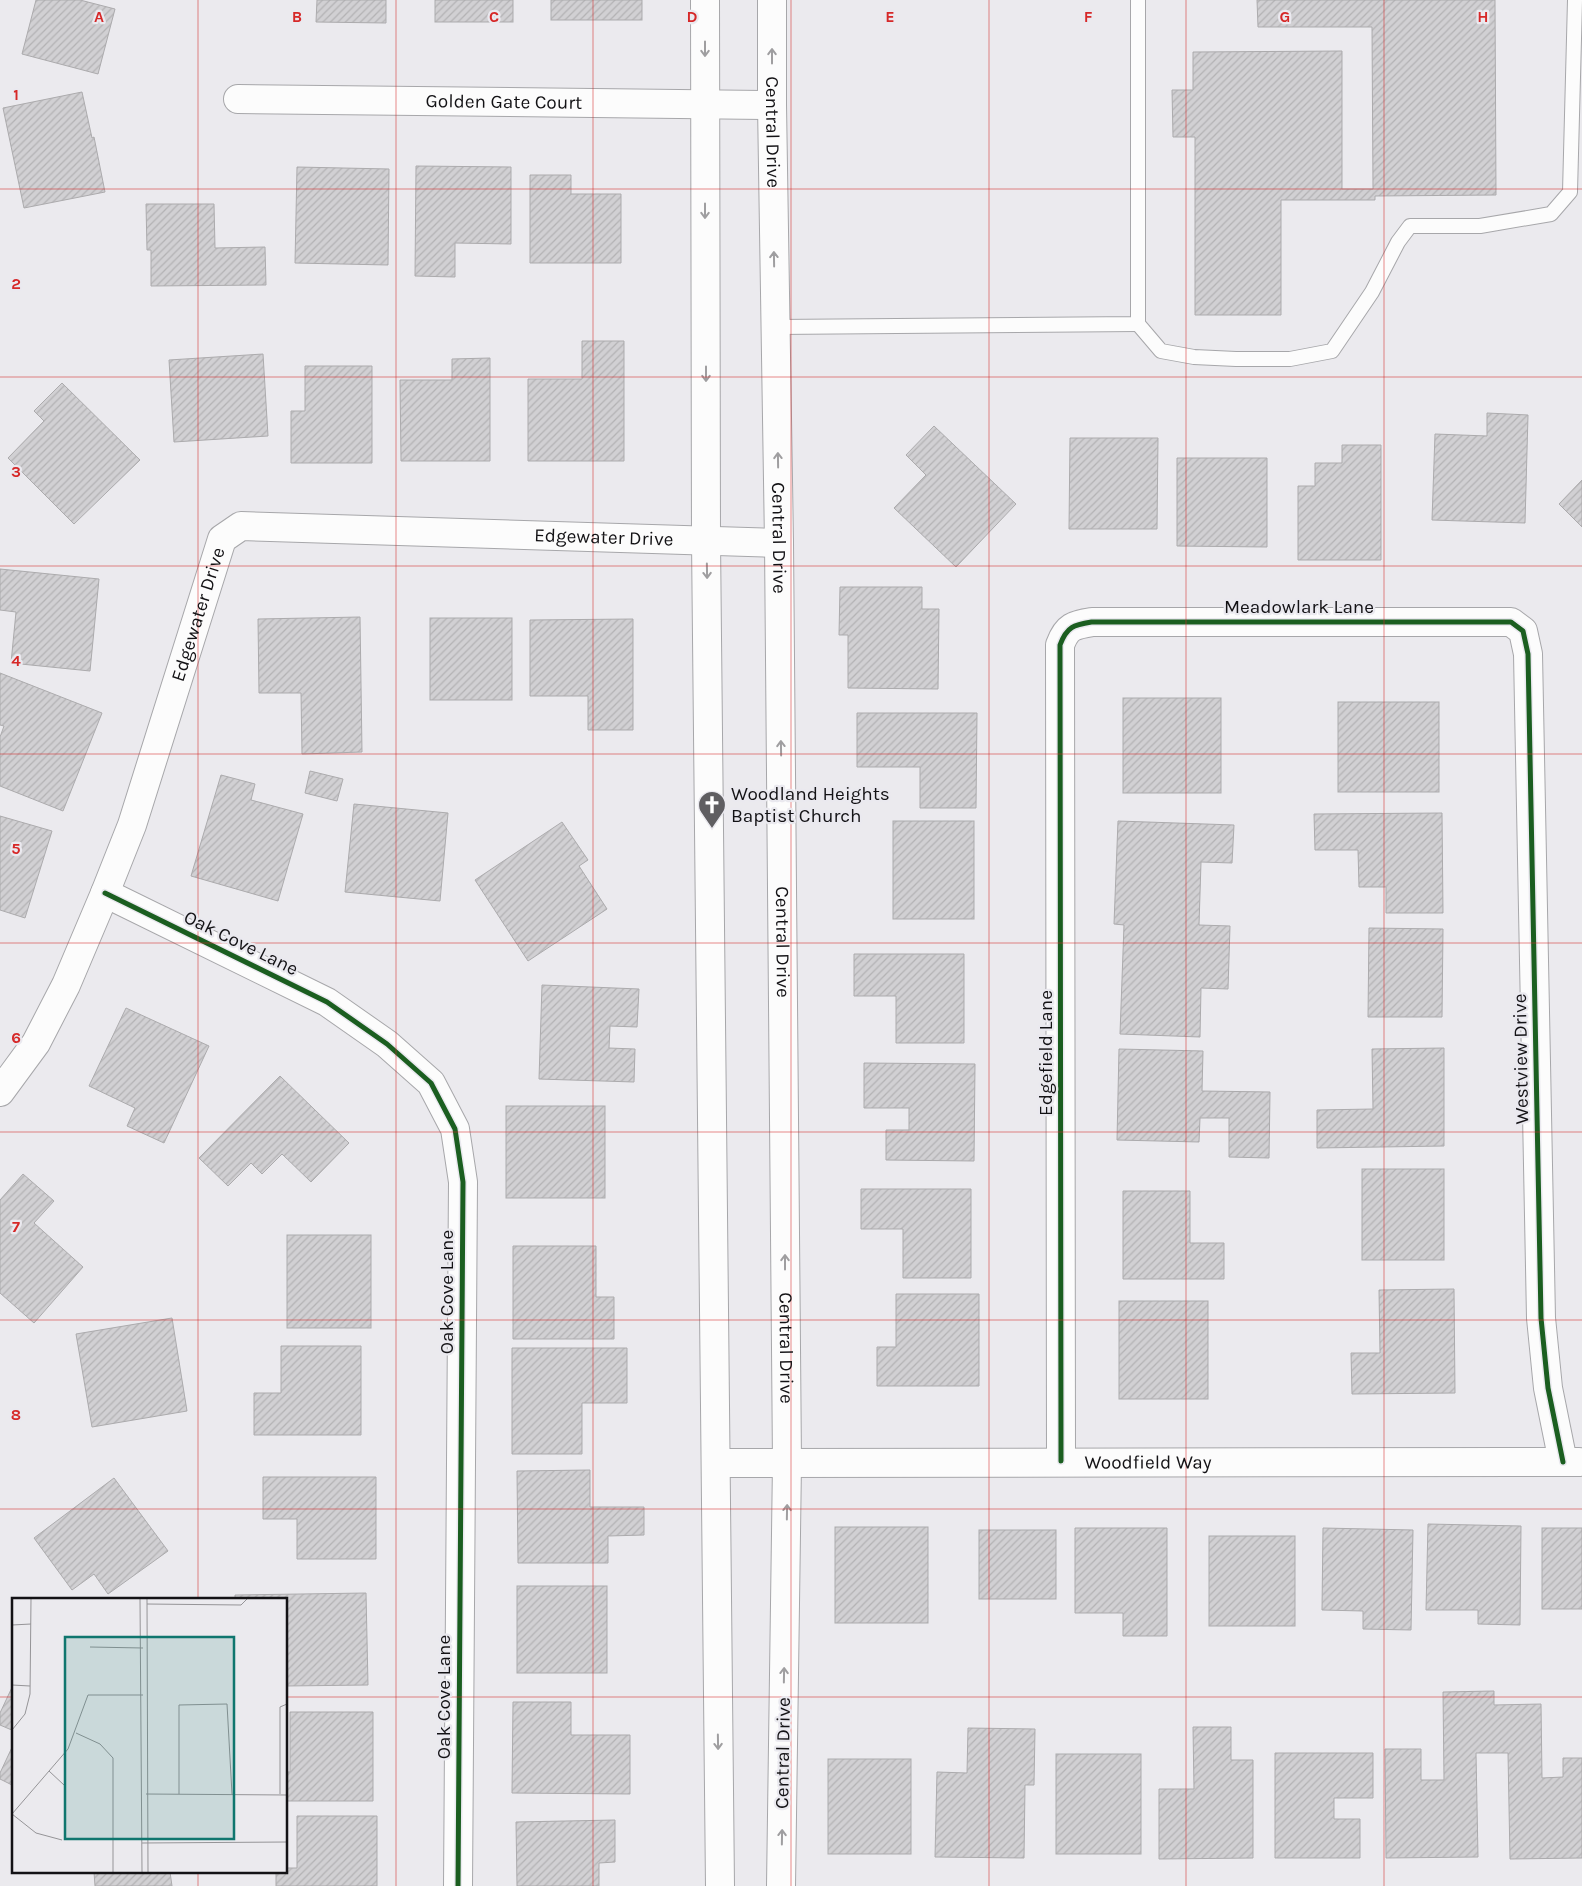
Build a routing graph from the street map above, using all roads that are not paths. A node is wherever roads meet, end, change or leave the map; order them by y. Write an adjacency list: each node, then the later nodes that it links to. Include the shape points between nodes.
1 (705, 0): 6 (street, one-way to 6)
2 (772, 0): 7 (street, Central Drive, one-way to 2)
3 (1138, 0): 8 (lane)
4 (1575, 0): 8 (lane, via 1570,192 1551,214 1480,226 1410,226 1332,352 1290,359 1194,357 1161,352)
5 (238, 99): 6 (street, Golden Gate Court)
6 (705, 104): 7 (street, Golden Gate Court); 10 (street, one-way to 10)
7 (772, 105): 9 (street, Central Drive, one-way to 7)
8 (1138, 324): 9 (lane)
9 (776, 327): 11 (street, Central Drive, one-way to 9)
10 (706, 541): 11 (street, Edgewater Drive); 14 (street, Edgewater Drive, via 241,526 222,540 132,825); 17 (street, one-way to 17)
11 (779, 544): 19 (street, Central Drive, one-way to 11)
12 (1060, 645): 13 (street, Meadowlark Lane, via 1073,625 1092,622 1511,622 1523,632); 16 (street, Edgefield Lane)
13 (1528, 654): 18 (street, Westview Drive, via 1541,1318 1548,1388)
14 (106, 893): 15 (street, Edgewater Drive, via 66,985 40,1034); 20 (street, Oak Cove Lane, via 327,1002 387,1044 431,1083 456,1129 463,1182)
15 (0, 1092)
16 (1061, 1461): 18 (street, Woodfield Way); 19 (street, Woodfield Way)
17 (716, 1462): 19 (street, Woodfield Way); 21 (street, one-way to 21)
18 (1572, 1462)
19 (787, 1463): 22 (street, Central Drive, one-way to 19)
20 (458, 1886)
21 (720, 1886)
22 (781, 1886)

